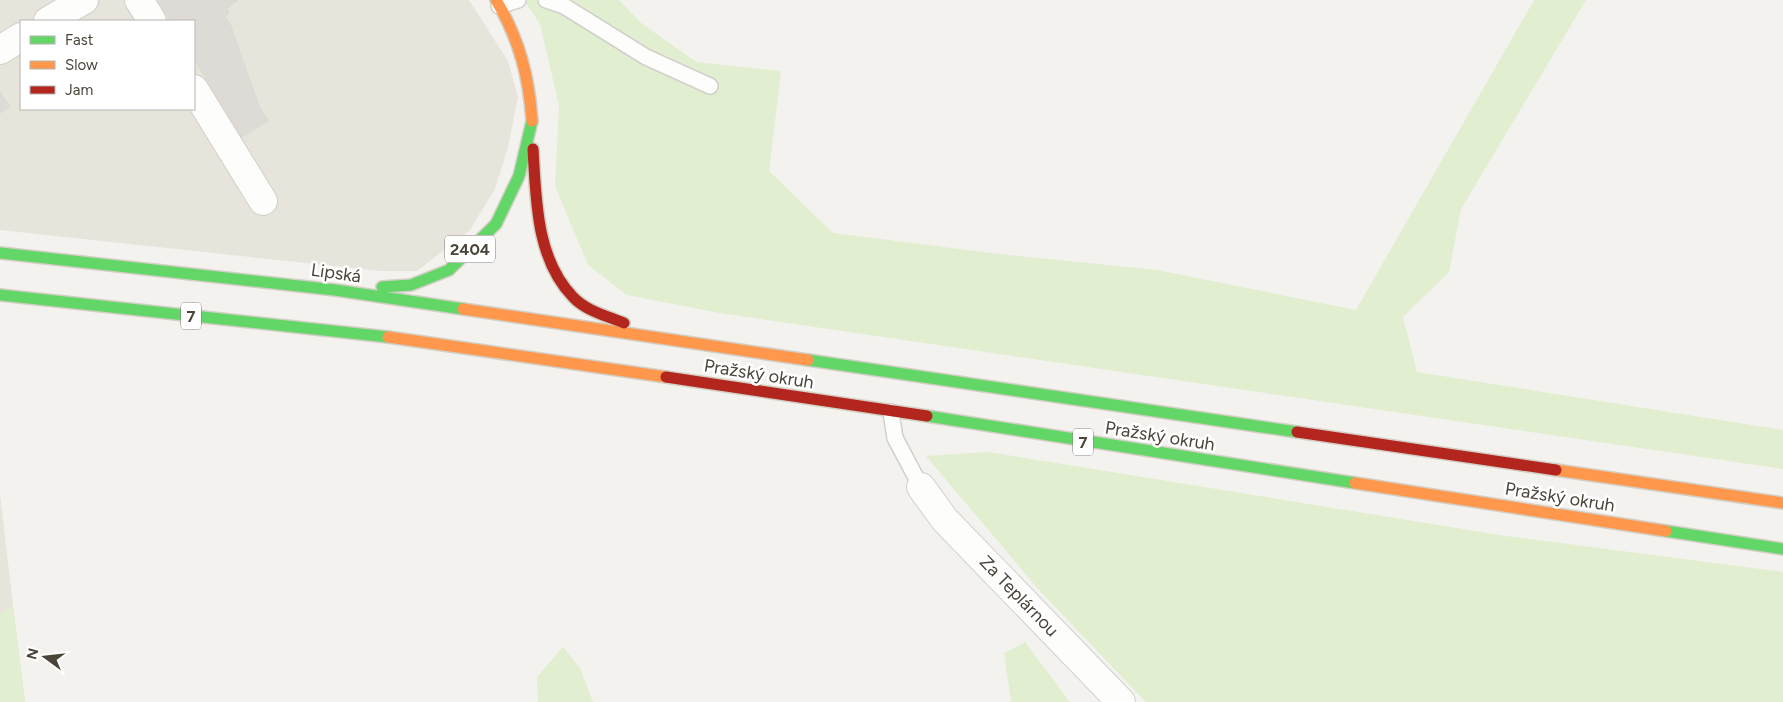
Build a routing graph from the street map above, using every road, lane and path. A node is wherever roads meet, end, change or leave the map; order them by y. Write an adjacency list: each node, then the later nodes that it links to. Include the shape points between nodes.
1 (84, 0): 6 (street)
2 (138, 0): 7 (street)
3 (518, 0): 5 (lane)
4 (546, 0): 10 (lane, via 564,6 646,57)
5 (498, 3): 12 (main road, 2404, via 515,32 531,84)
6 (50, 20)
7 (151, 20)
8 (20, 38): 9 (street)
9 (0, 50)
10 (710, 86)
11 (195, 91): 13 (street)
12 (532, 120): 15 (main road, 2404, via 519,176 496,224 450,270 411,286); 17 (main road, 2404, via 539,228 550,263 573,296 598,313)
13 (263, 201)
14 (0, 253): 15 (main road, Lipská)
15 (335, 290): 17 (main road, Lipská)
16 (0, 295): 18 (main road, Pražský okruh / 7, via 382,336)
17 (665, 338): 20 (main road, Pražský okruh)
18 (891, 412): 19 (lane, via 895,438); 21 (main road, Pražský okruh / 7)
19 (921, 487): 22 (street, Za Teplárnou, via 945,520)
20 (1783, 502)
21 (1783, 550)
22 (1120, 702)

